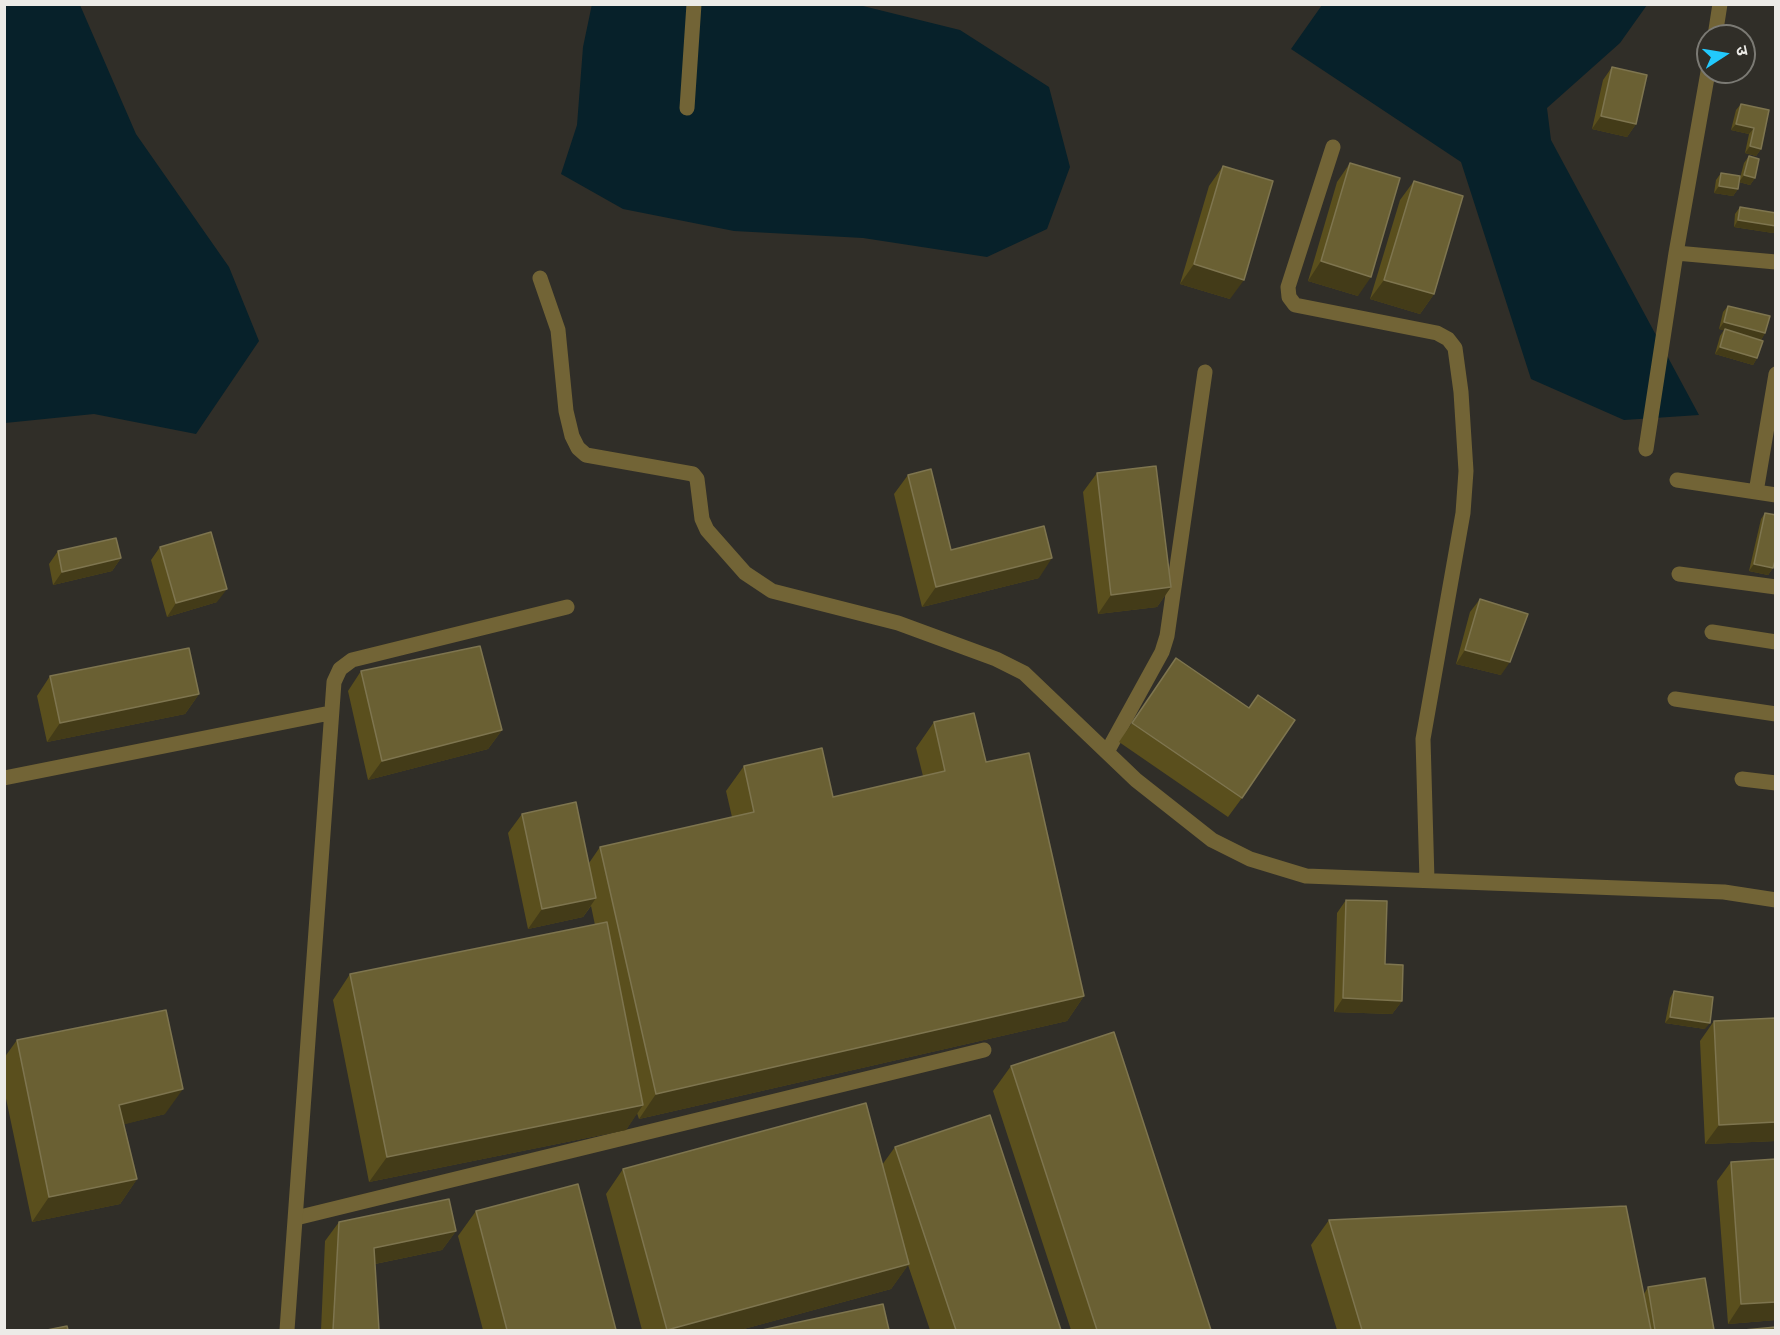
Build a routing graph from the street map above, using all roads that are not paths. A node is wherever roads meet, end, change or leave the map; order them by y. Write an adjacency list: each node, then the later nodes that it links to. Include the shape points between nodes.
1 (694, 4): 5 (street)
2 (1720, 4): 3 (street)
3 (1717, 24)
4 (1706, 84): 7 (street)
5 (687, 108)
6 (1333, 147): 28 (street, via 1288,286 1289,297 1294,305 1437,333 1448,339 1455,348 1461,392 1466,471 1463,513 1423,739)
7 (1676, 253): 8 (street); 12 (street)
8 (1776, 262)
9 (540, 278): 24 (street, via 558,330 572,436 586,456 693,474 706,530 746,573 772,591 898,623 996,659 1024,674)
10 (1205, 372): 24 (street, via 1167,636)
11 (1776, 374): 14 (street)
12 (1646, 449)
13 (1677, 480): 14 (street)
14 (1756, 492): 15 (street)
15 (1776, 495)
16 (1679, 574): 17 (street)
17 (1776, 587)
18 (567, 606): 22 (street, via 352,660 340,669 334,682)
19 (1712, 632): 20 (street)
20 (1776, 642)
21 (1675, 699): 23 (street)
22 (330, 713): 25 (street); 31 (street)
23 (1776, 714)
24 (1107, 752): 28 (street, via 1212,840 1250,859 1306,876)
25 (4, 778)
26 (1742, 779): 27 (street)
27 (1776, 783)
28 (1427, 880): 29 (street, via 1724,892)
29 (1776, 900)
30 (984, 1050): 31 (street)
31 (296, 1218): 32 (street)
32 (287, 1330)

